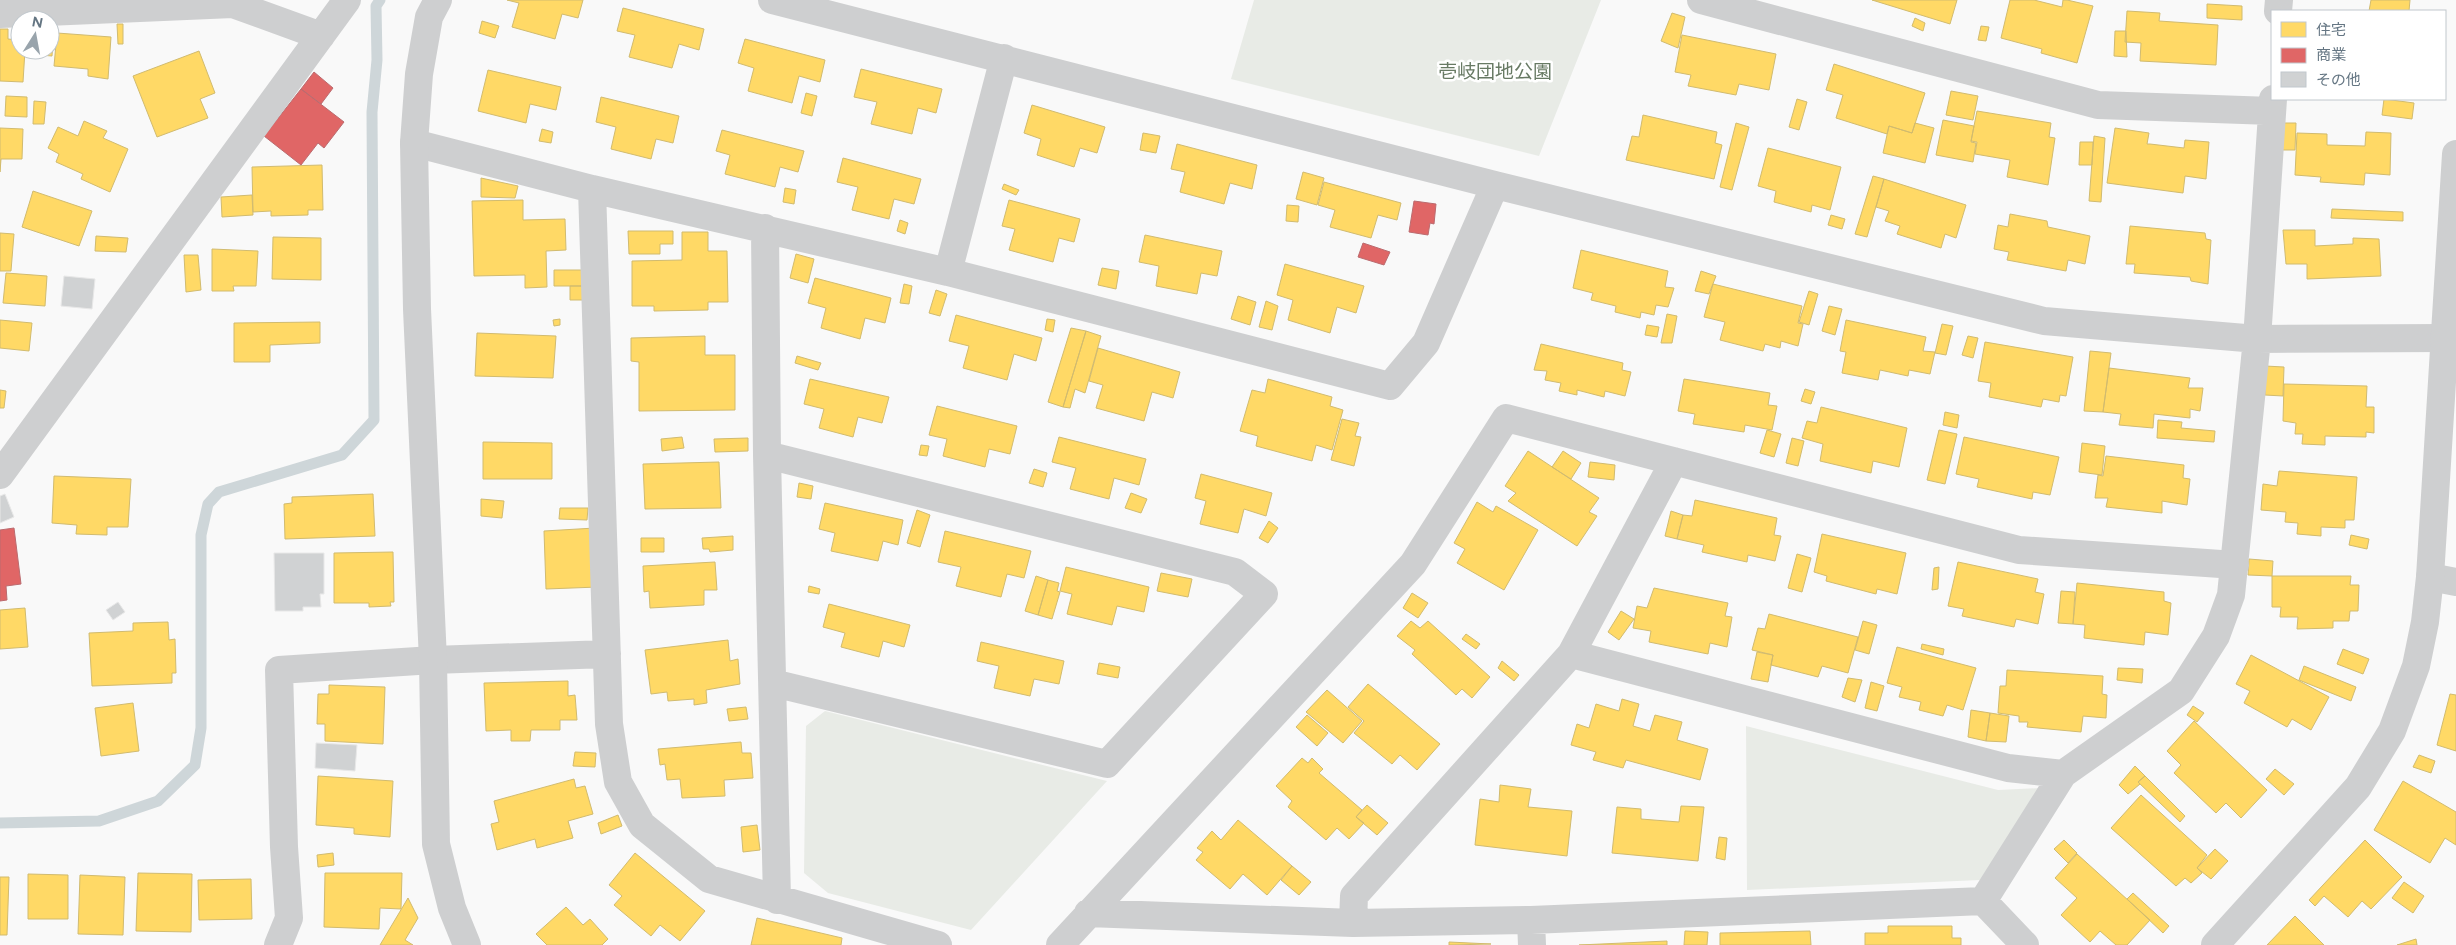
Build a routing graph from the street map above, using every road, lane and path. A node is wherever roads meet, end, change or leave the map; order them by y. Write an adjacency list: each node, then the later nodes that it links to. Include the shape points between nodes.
1 (347, 0): 6 (street)
2 (438, 0): 9 (street, via 429,17 419,74)
3 (772, 0): 7 (street)
4 (1701, 0): 8 (street, via 2098,105)
5 (0, 14): 6 (street, via 234,4)
6 (321, 36): 19 (street)
7 (1004, 58): 11 (street); 14 (street)
8 (2272, 105): 16 (street)
9 (414, 143): 12 (street); 25 (street, via 416,308)
10 (2456, 154): 15 (street)
11 (1495, 185): 14 (street, via 1426,343 1390,386); 16 (street, via 2044,321)
12 (592, 189): 13 (street); 23 (street)
13 (765, 228): 14 (street); 17 (street)
14 (948, 272)
15 (2444, 338): 16 (street); 21 (street)
16 (2257, 339): 20 (street)
17 (767, 455): 26 (street); 26 (street, via 1235,572 1264,594 1107,764)
18 (1674, 461): 20 (street, via 2019,550); 24 (street); 30 (street, via 1506,418 1413,564)
19 (0, 475)
20 (2235, 564): 27 (street, via 2231,595 2216,636 2180,692)
21 (2430, 577): 22 (street); 38 (street, via 2426,622 2416,666 2392,731 2358,787)
22 (2456, 582)
23 (607, 654): 25 (street); 28 (street, via 609,724 618,782 642,825 709,879)
24 (1571, 654): 27 (street, via 2008,768); 31 (street, via 1354,896)
25 (433, 660): 33 (street, via 279,670 289,918); 34 (street, via 436,844 452,908)
26 (773, 683): 28 (street)
27 (2063, 774): 29 (street)
28 (777, 900): 35 (street)
29 (1982, 901): 32 (street); 37 (street)
30 (1088, 913): 31 (street); 36 (street)
31 (1353, 923): 32 (street)
32 (1532, 932)
33 (278, 945)
34 (467, 945)
35 (938, 945)
36 (1060, 945)
37 (2025, 945)
38 (2215, 945)

